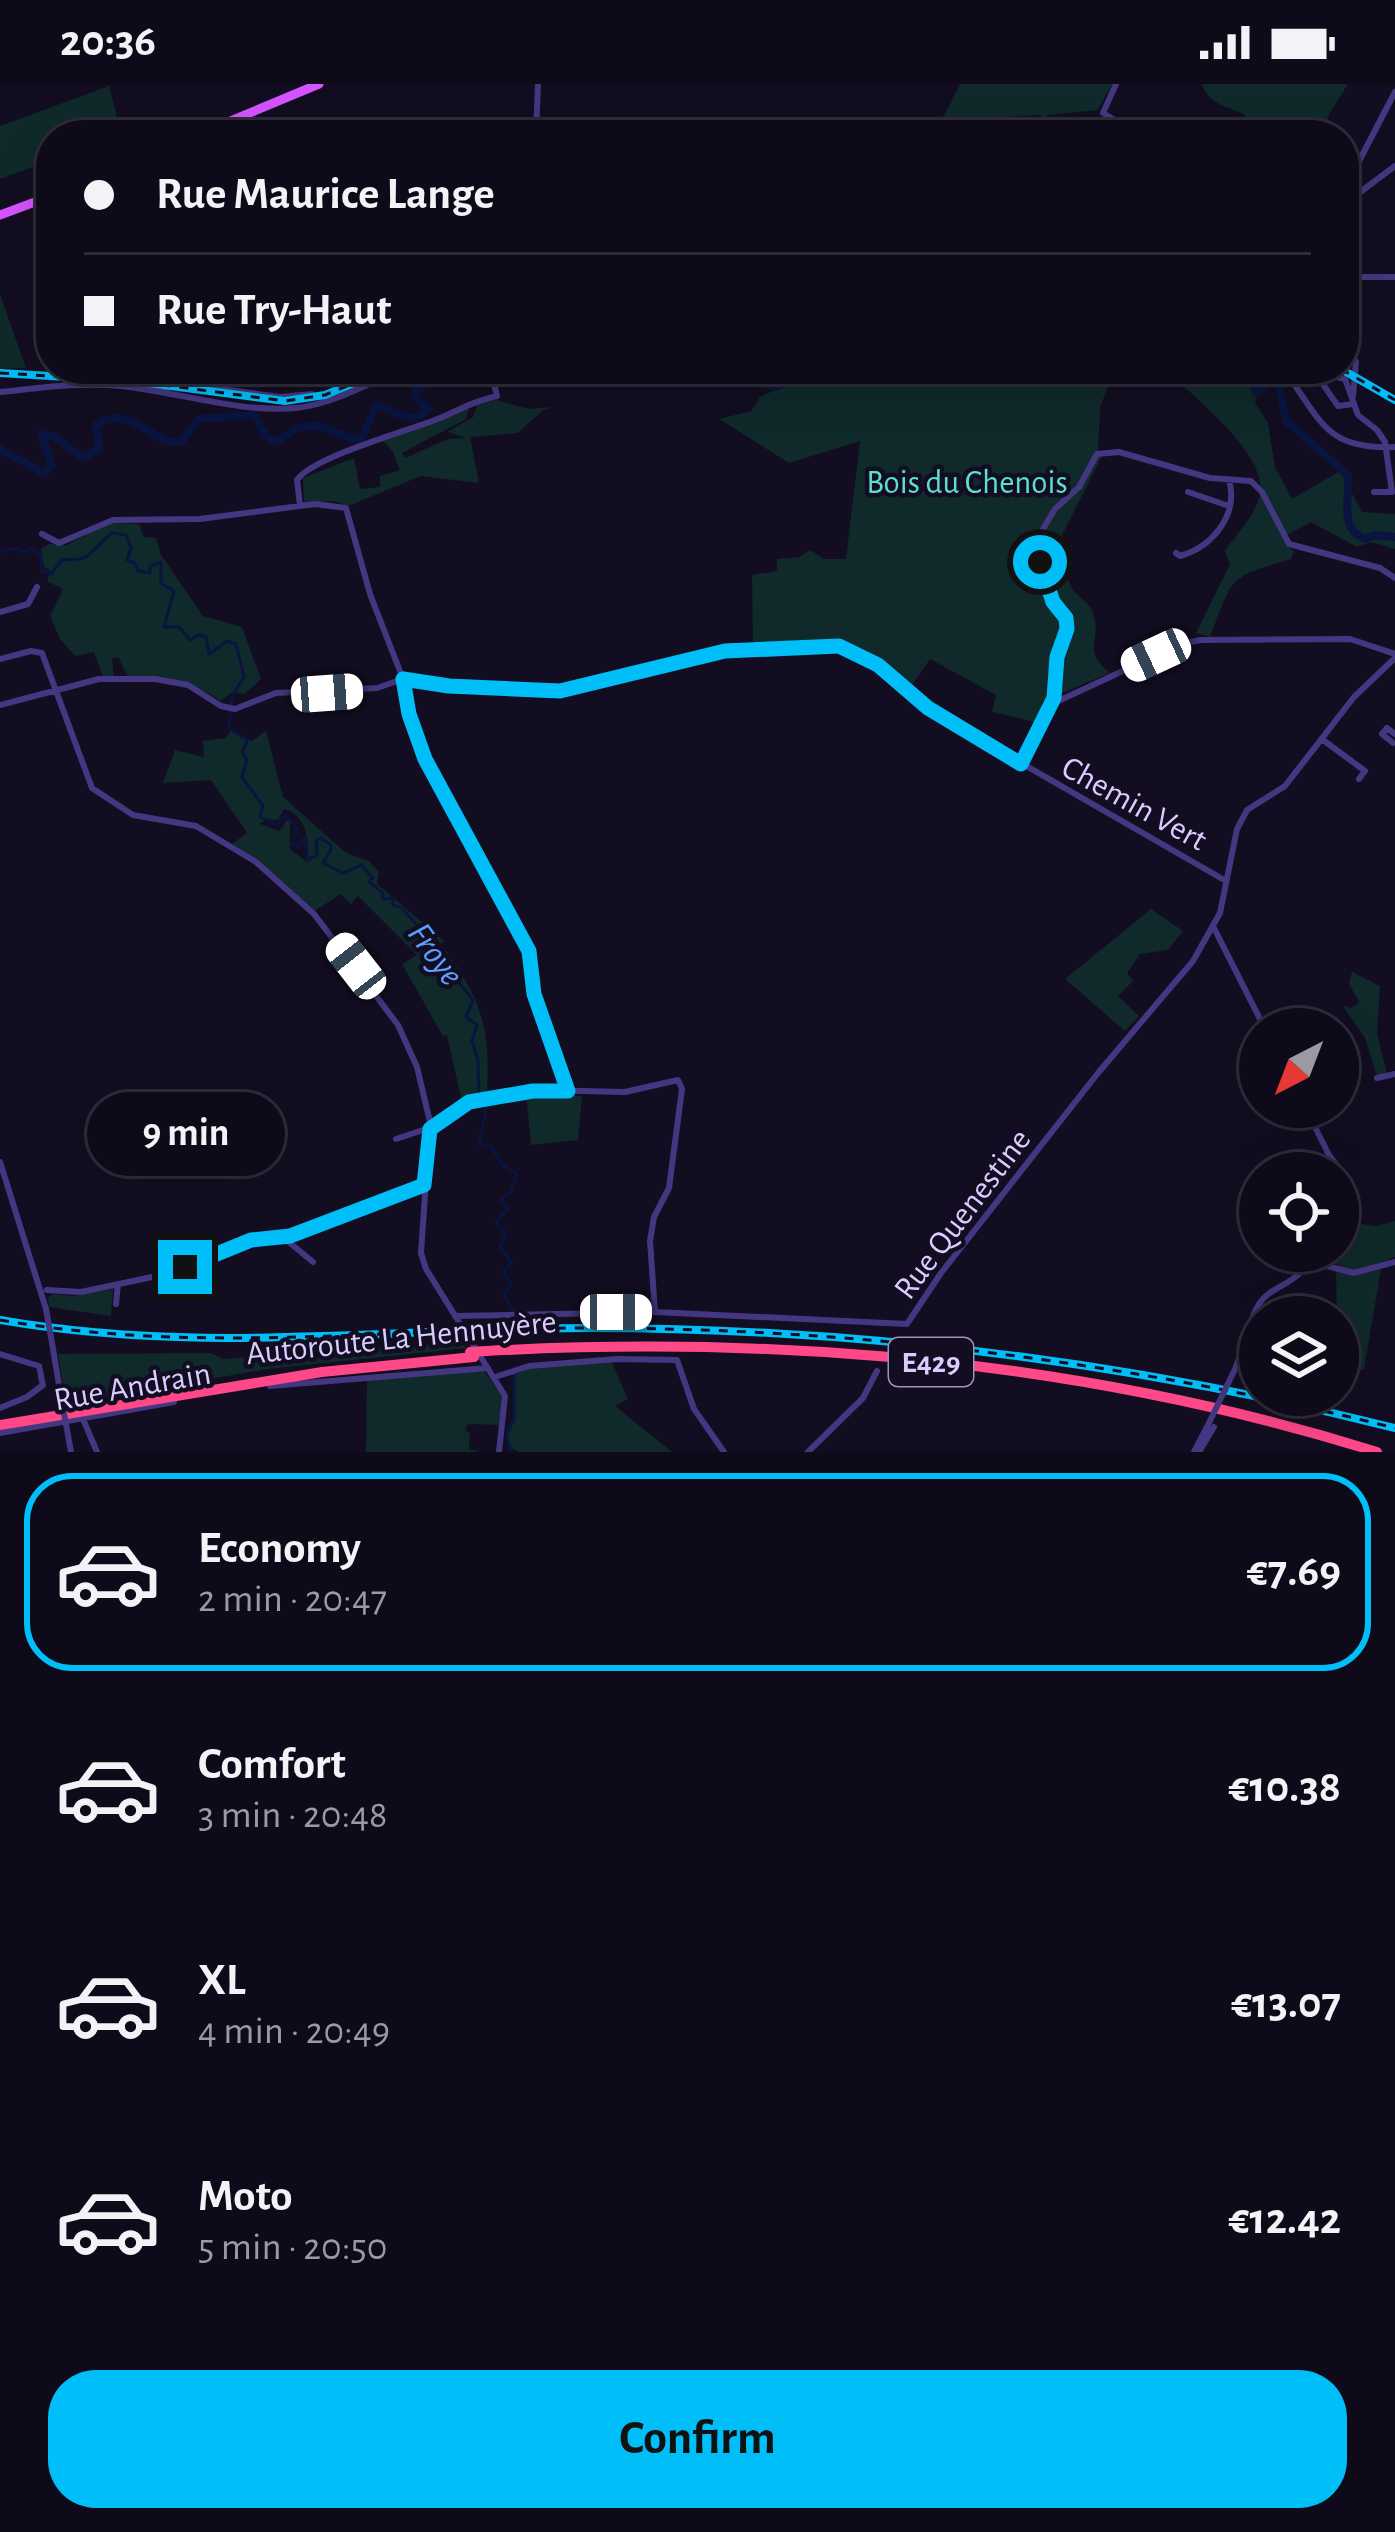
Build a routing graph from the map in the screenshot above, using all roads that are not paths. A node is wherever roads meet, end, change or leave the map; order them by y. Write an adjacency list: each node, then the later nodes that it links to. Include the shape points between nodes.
1 (319, 84): 4 (main road)
2 (538, 84): 7 (street)
3 (1116, 84): 8 (street, via 1103,113)
4 (293, 89): 6 (main road)
5 (1395, 92): 9 (street)
6 (228, 120)
7 (537, 120)
8 (1115, 120)
9 (1359, 160)
10 (1395, 166): 11 (street)
11 (1359, 193)
12 (36, 202): 13 (main road)
13 (2, 216)
14 (1359, 277): 15 (street)
15 (1395, 277)
16 (175, 384): 28 (street)
17 (184, 384): 29 (street)
18 (367, 384): 28 (street, via 296,408)
19 (494, 384): 38 (street, via 497,396 302,473)
20 (1308, 384): 30 (street)
21 (1321, 384): 26 (street)
22 (1334, 384): 26 (street)
23 (1347, 384): 31 (street)
24 (1355, 384): 31 (street)
25 (1295, 385): 30 (street)
26 (1325, 388): 31 (street, via 1338,406)
27 (0, 392): 28 (street, via 92,385)
28 (163, 392)
29 (312, 394)
30 (1306, 400): 32 (street, via 1341,441)
31 (1353, 404): 32 (street)
32 (1391, 447): 37 (street, via 1392,492)
33 (1228, 481): 34 (street); 35 (street); 50 (street, via 1119,452 1094,458 1048,518 1038,545 1067,624)
34 (1256, 485): 35 (street); 42 (street, via 1294,547)
35 (1232, 491): 39 (street)
36 (1187, 492): 39 (street)
37 (1374, 492)
38 (300, 506): 40 (street, via 107,521 59,543); 47 (street, via 348,511)
39 (1229, 506): 41 (street, via 1207,544)
40 (42, 534)
41 (1176, 553)
42 (1395, 578)
43 (37, 587): 44 (street, via 28,604)
44 (0, 612)
45 (1395, 656): 50 (street, via 1349,639 1190,641); 51 (street, Rue Quenestine)
46 (0, 659): 48 (street, via 42,653)
47 (403, 679): 48 (street, Chemin Vert, via 377,688 276,693 233,709 188,685 155,679 99,679); 52 (street, Chemin Vert, via 560,691 725,651 839,646); 59 (street, via 425,759 529,951 534,994)
48 (56, 690): 49 (street, Chemin Vert); 60 (street, via 92,788 134,814 196,826 256,862 314,914 407,1042)
49 (0, 705)
50 (1051, 705): 52 (street)
51 (1323, 740): 53 (street, via 1365,771); 54 (street, Rue Quenestine, via 1285,786 1244,814)
52 (1021, 764): 54 (street, Chemin Vert)
53 (1359, 778)
54 (1226, 881): 55 (street, Rue Quenestine)
55 (1214, 928): 56 (street); 72 (street, Rue Quenestine, via 908,1323)
56 (1254, 1008)
57 (1395, 1074): 58 (street)
58 (1377, 1078)
59 (568, 1091): 60 (street, via 479,1100); 72 (street, via 682,1085 669,1188 650,1241)
60 (430, 1129): 61 (street); 63 (street)
61 (396, 1139)
62 (0, 1162): 70 (street)
63 (424, 1185): 64 (street); 73 (street, via 421,1253)
64 (284, 1238): 65 (street); 69 (street, via 255,1239)
65 (313, 1262)
66 (1395, 1262): 68 (street)
67 (1299, 1272): 88 (street, bridge, via 1260,1303)
68 (1347, 1272)
69 (118, 1284): 70 (street); 71 (street)
70 (44, 1290): 77 (street, bridge)
71 (116, 1304)
72 (655, 1312): 73 (street, Rue Quenestine)
73 (455, 1316): 75 (street)
74 (0, 1354): 78 (street, via 39,1366)
75 (488, 1358): 79 (street); 81 (street, Rue Andrain); 82 (highway, Autoroute La Hennuyère / E429, bridge, via 323,1366); 89 (highway, Autoroute La Hennuyère / E429, via 709,1352 926,1366 1149,1401); 90 (highway, Autoroute La Hennuyère / E429, via 708,1346 927,1361 1151,1396)
76 (877, 1371): 87 (street, via 863,1399)
77 (56, 1373): 78 (street); 83 (street, bridge)
78 (41, 1377): 80 (street, via 32,1394)
79 (495, 1377): 85 (street, via 506,1404); 86 (street, via 530,1366 677,1360 694,1409)
80 (0, 1408)
81 (83, 1419): 82 (street, Rue Andrain); 84 (street)
82 (0, 1426)
83 (71, 1452)
84 (98, 1452)
85 (499, 1452)
86 (724, 1452)
87 (808, 1452)
88 (1197, 1452)
89 (1357, 1452)
90 (1377, 1452)

